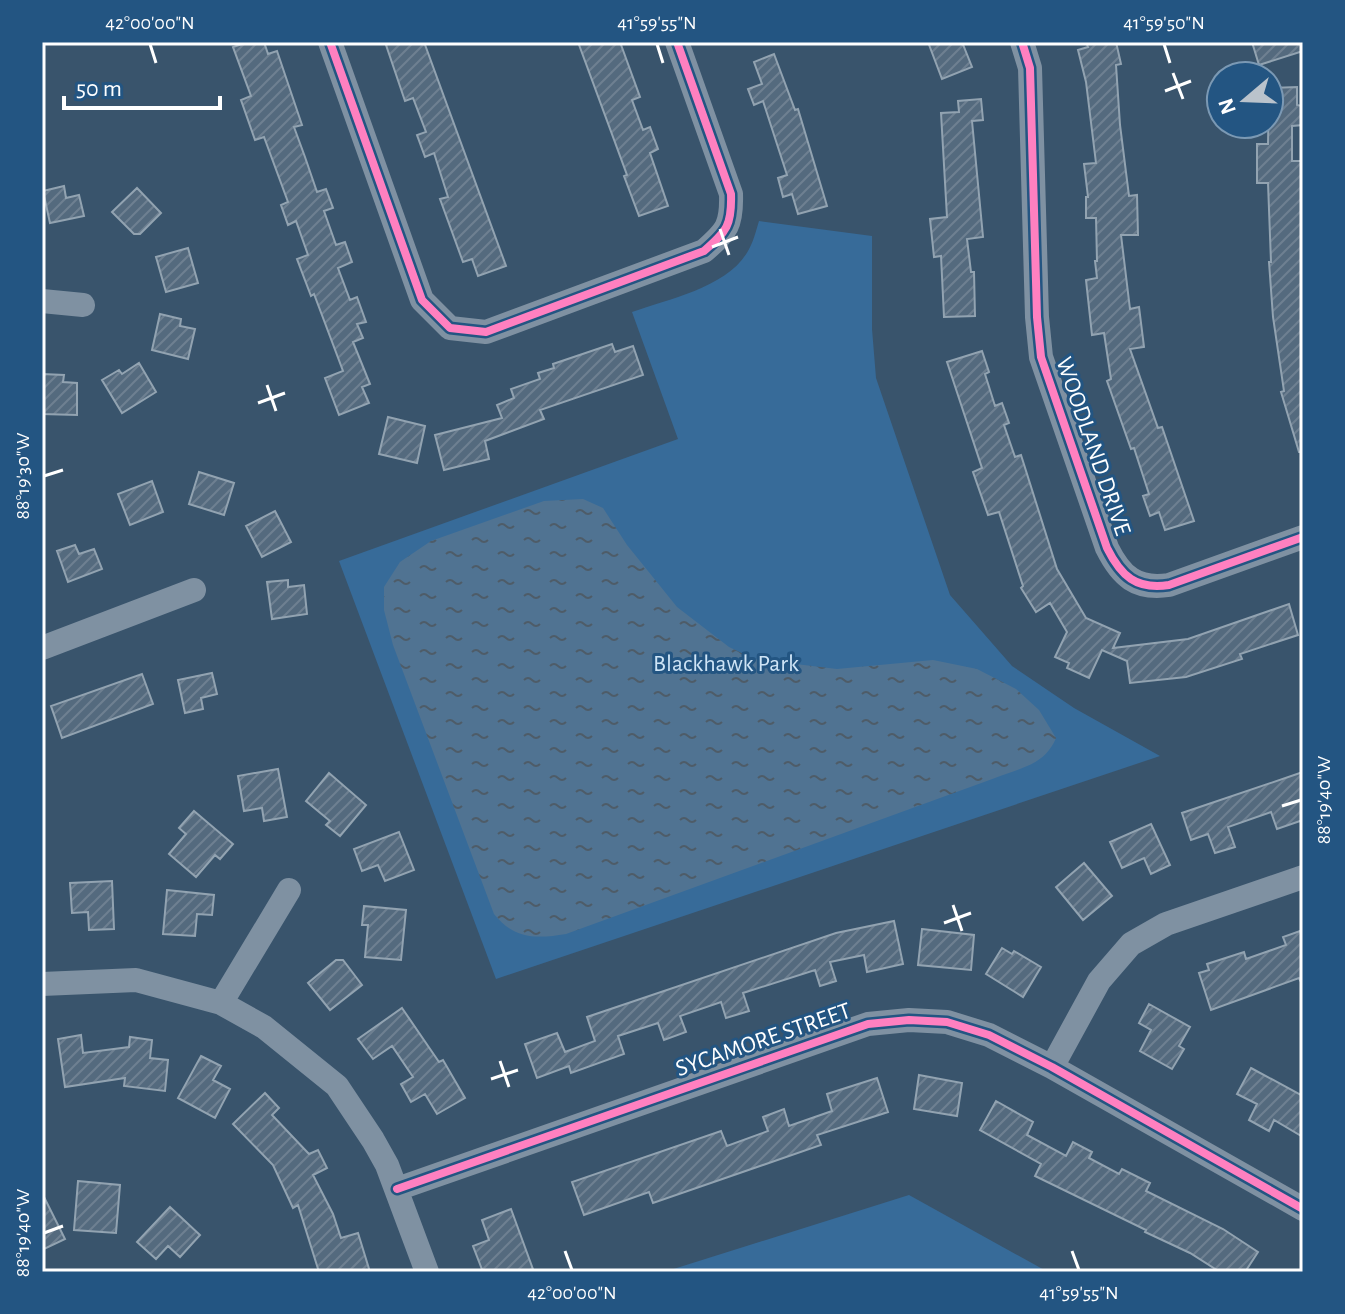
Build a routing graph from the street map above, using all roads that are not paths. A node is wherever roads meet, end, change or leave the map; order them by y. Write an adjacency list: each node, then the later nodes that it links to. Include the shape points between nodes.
1 (330, 42): 2 (street, via 422,300 450,328 486,332 704,251 724,234 732,217 731,194)
2 (677, 42)
3 (1022, 42): 6 (street, WOODLAND DRIVE, via 1030,68 1041,357 1116,567 1140,584 1169,585)
4 (42, 301): 5 (street)
5 (83, 305)
6 (1303, 537)
7 (194, 590): 8 (street)
8 (42, 648)
9 (1303, 877): 13 (street, via 1166,924 1131,944 1099,981)
10 (289, 890): 12 (street)
11 (42, 984): 12 (street, via 136,980)
12 (221, 1003): 14 (street, via 264,1027 337,1086)
13 (1052, 1067): 14 (street, SYCAMORE STREET, via 989,1035 947,1022 868,1024); 15 (street, SYCAMORE STREET)
14 (397, 1189): 16 (street)
15 (1303, 1209)
16 (427, 1272)

